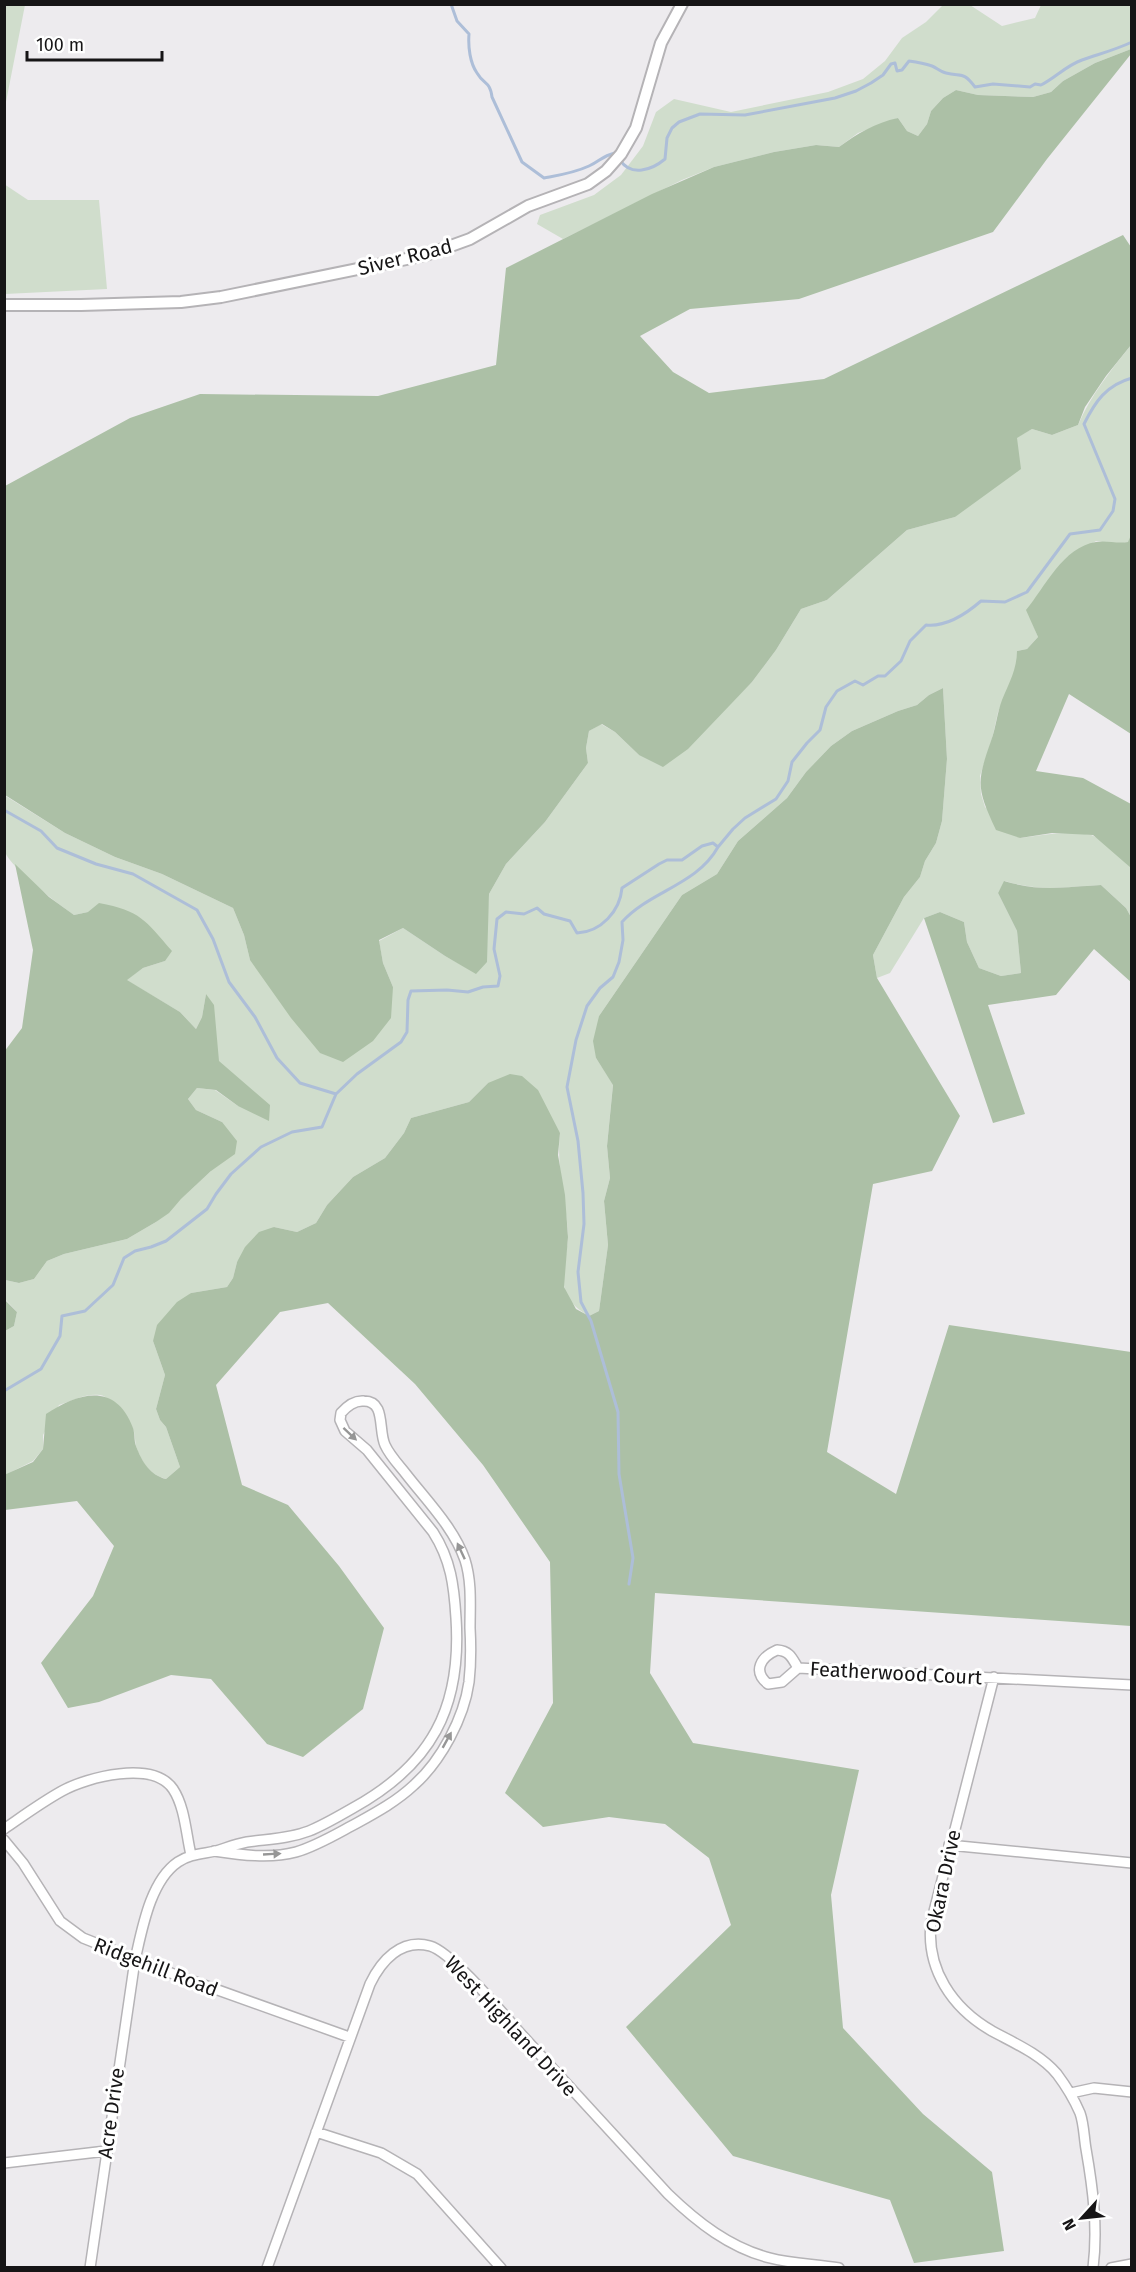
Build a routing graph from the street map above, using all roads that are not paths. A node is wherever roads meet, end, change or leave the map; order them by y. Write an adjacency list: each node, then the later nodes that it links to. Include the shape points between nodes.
1 (682, 4): 2 (street, Siver Road, via 661,43 636,128 606,171 588,184 528,206 456,245 426,255 221,297 166,303)
2 (4, 305)
3 (438, 1514): 4 (street); 4 (street, one-way to 4, via 385,1446 376,1406 359,1401 347,1407 340,1420 345,1431 368,1450); 6 (street, one-way to 3, via 470,1585 465,1561)
4 (427, 1525): 5 (street, via 442,1546 452,1573)
5 (457, 1628): 6 (street); 10 (street, via 451,1694)
6 (470, 1630): 11 (street, one-way to 6, via 465,1701)
7 (798, 1668): 7 (street, Featherwood Court, via 785,1650 767,1654 759,1666 762,1680 768,1684 782,1682); 8 (street, Featherwood Court)
8 (994, 1677): 9 (street); 16 (street, Okara Drive)
9 (1131, 1685)
10 (426, 1749): 11 (street); 13 (street, via 381,1791)
11 (437, 1758): 15 (street, via 415,1785 398,1798)
12 (4, 1829): 18 (street, via 79,1783 115,1775 151,1775 164,1779 173,1789)
13 (312, 1830): 15 (street); 17 (street)
14 (4, 1840): 20 (street, Ridgehill Road, via 68,1929)
15 (318, 1843): 17 (street, one-way to 15, via 246,1856 283,1854)
16 (949, 1845): 19 (street); 23 (street, Okara Drive, via 929,1939 940,1980 957,2004 989,2029 1046,2063)
17 (214, 1851): 18 (street)
18 (191, 1855): 20 (street, Acre Drive, via 171,1868 157,1887 143,1923)
19 (1131, 1863)
20 (135, 1960): 21 (street, Ridgehill Road); 25 (street, Acre Drive)
21 (349, 2037): 24 (street, West Highland Drive); 31 (street, West Highland Drive, via 383,1960 406,1947 431,1946 448,1957 483,1992 661,2186 697,2219 743,2249 771,2258)
22 (1131, 2092): 23 (street, via 1094,2088)
23 (1071, 2093): 32 (street, Okara Drive, via 1080,2115 1093,2188)
24 (316, 2132): 29 (street, West Highland Drive); 30 (street, via 381,2153 417,2174)
25 (106, 2151): 26 (street); 28 (street, Acre Drive)
26 (4, 2163)
27 (1131, 2264): 33 (street)
28 (90, 2268)
29 (267, 2268)
30 (501, 2268)
31 (839, 2268)
32 (1093, 2268)
33 (1111, 2268)

